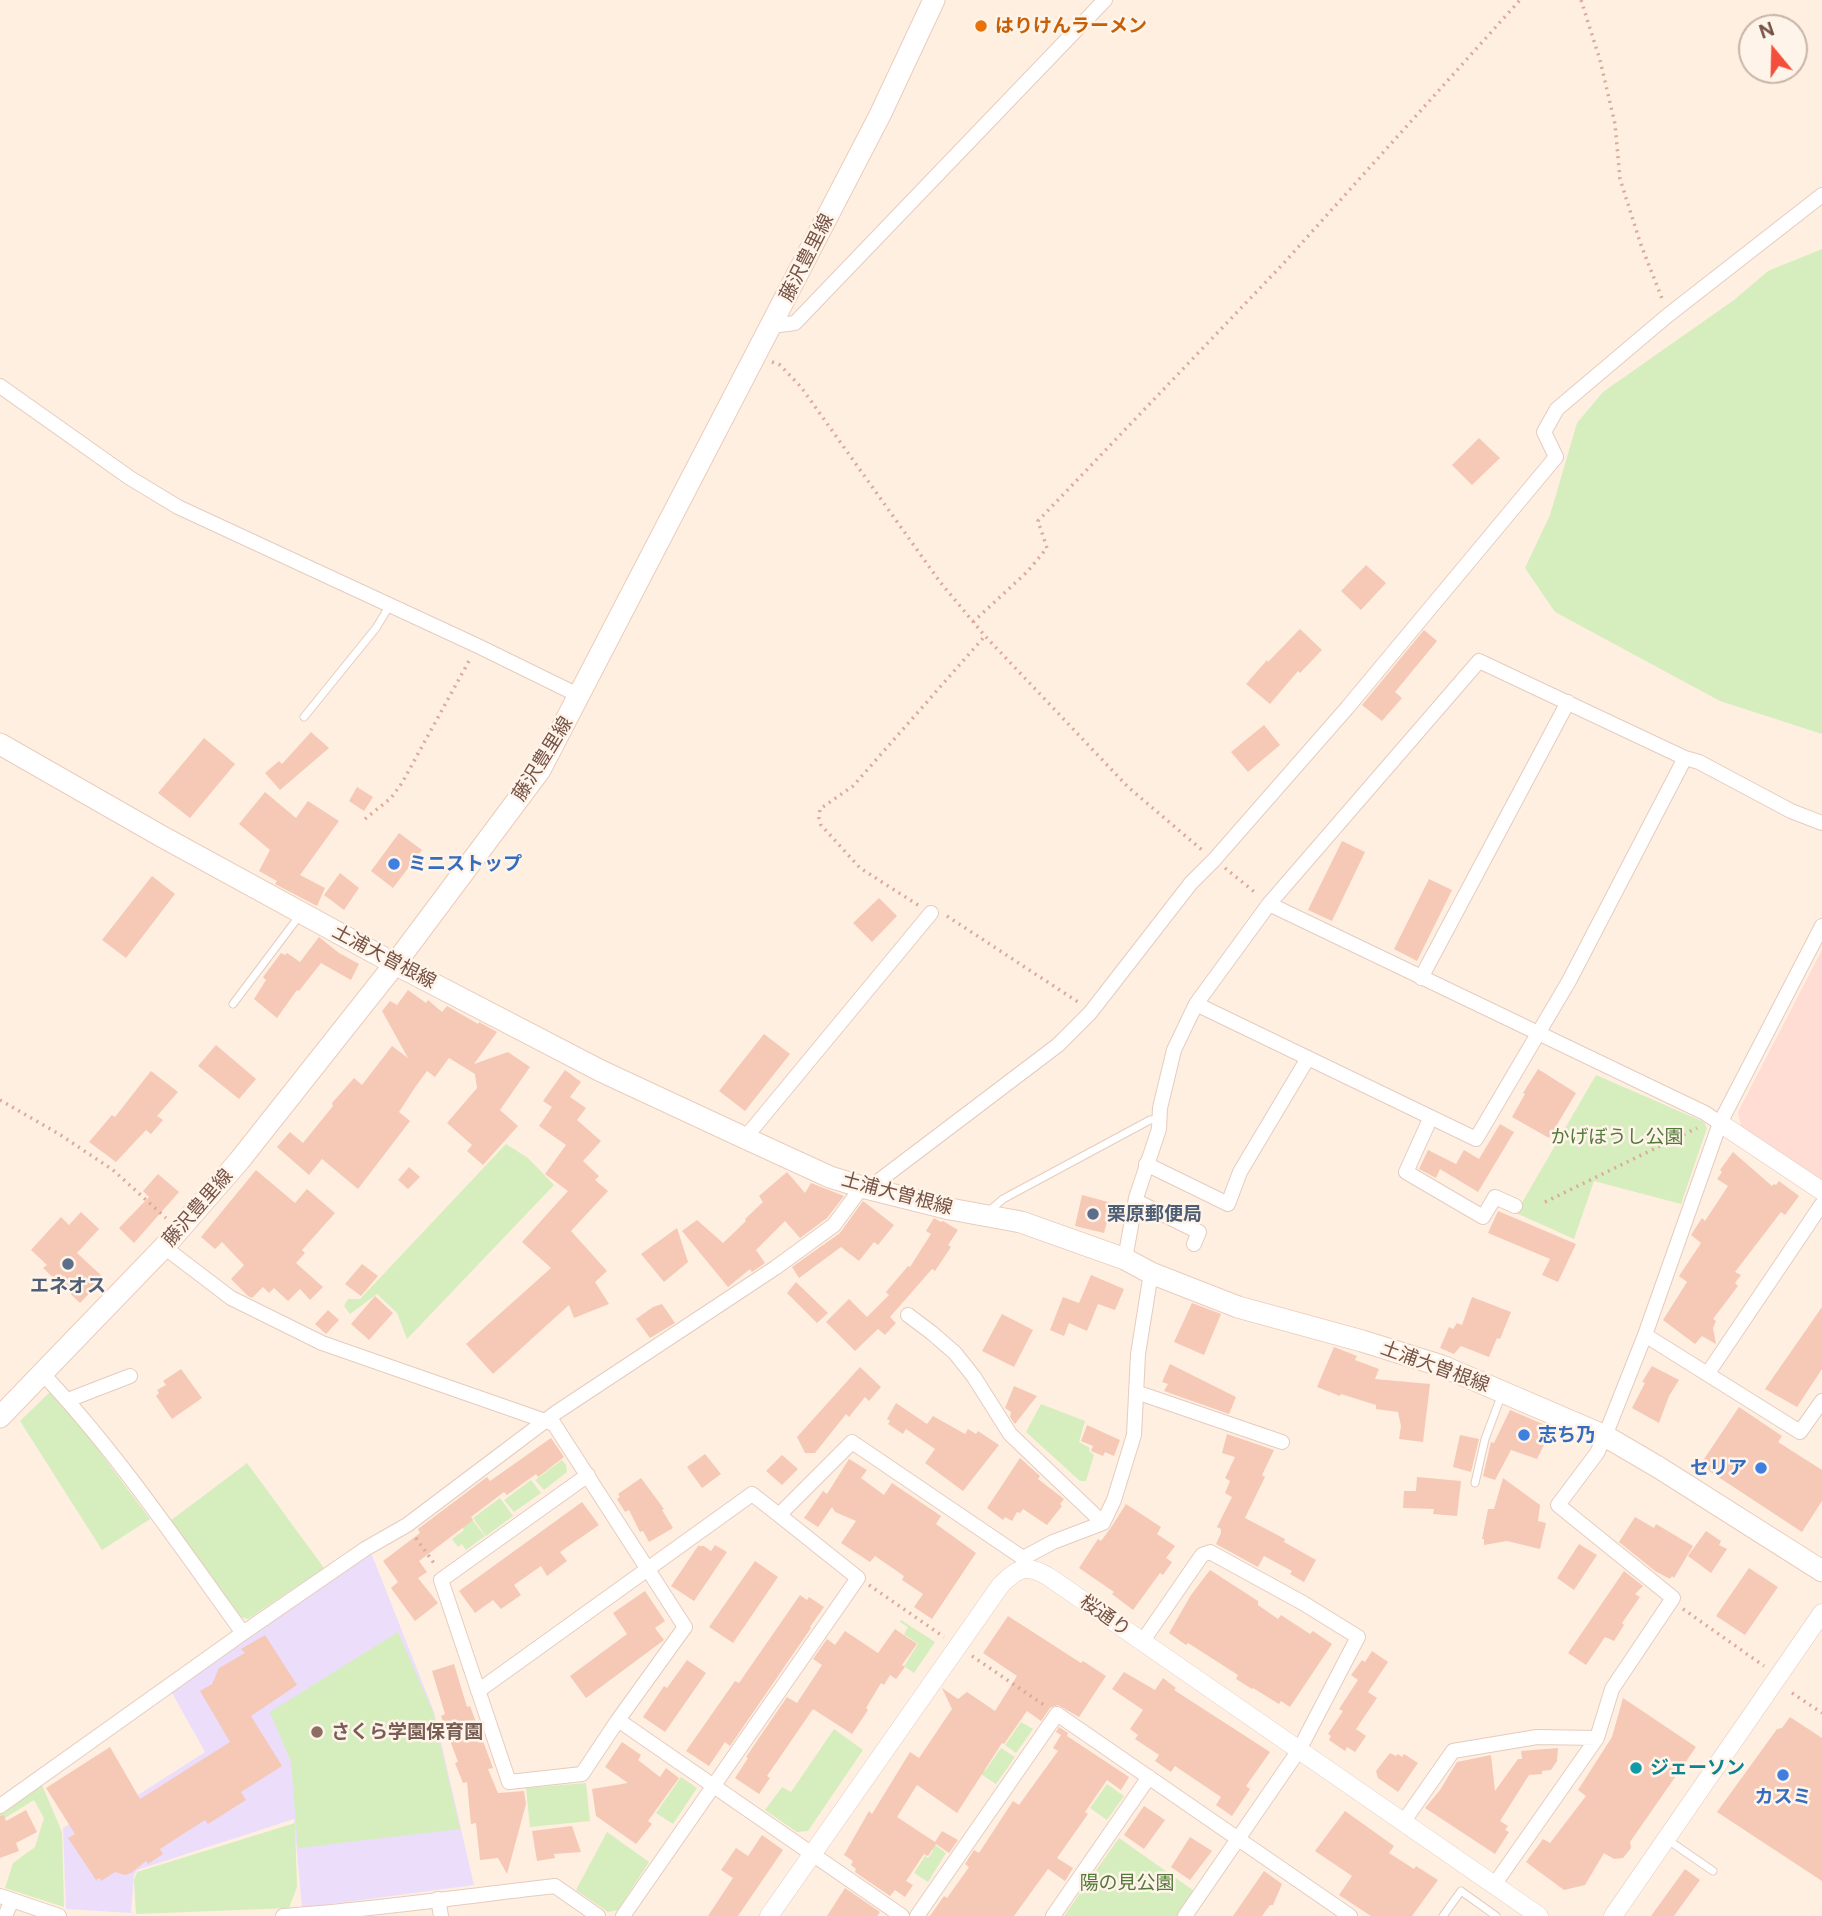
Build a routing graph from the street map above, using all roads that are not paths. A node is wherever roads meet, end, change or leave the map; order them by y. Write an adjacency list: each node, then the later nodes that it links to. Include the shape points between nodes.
1 (934, 0): 4 (main road, 藤沢豊里線)
2 (1105, 0): 4 (street, via 795,323)
3 (1822, 195): 28 (street, via 1557,409 1544,432 1556,457 1347,708 1191,883 1090,1013 1058,1045)
4 (771, 326): 7 (main road, 藤沢豊里線)
5 (0, 386): 6 (street, via 178,507)
6 (390, 605): 7 (street); 9 (lane)
7 (580, 696): 17 (main road, 藤沢豊里線, via 540,770)
8 (1568, 702): 11 (street); 13 (street, via 1479,661); 18 (street)
9 (304, 717)
10 (0, 744): 15 (main road, 土浦大曽根線)
11 (1685, 758): 12 (street); 21 (street)
12 (1822, 823)
13 (1269, 904): 18 (street); 19 (street)
14 (931, 913): 26 (street)
15 (302, 914): 17 (main road, 土浦大曽根線); 20 (lane)
16 (1822, 926): 25 (street)
17 (395, 964): 26 (main road, 土浦大曽根線); 35 (main road, 藤沢豊里線, via 239,1161)
18 (1421, 978): 21 (street)
19 (1196, 1003): 22 (street); 24 (street, via 1174,1050)
20 (233, 1004)
21 (1538, 1035): 23 (street, via 1476,1139); 25 (street)
22 (1308, 1058): 23 (street); 27 (street, via 1240,1172 1228,1204)
23 (1431, 1117): 32 (street, via 1406,1172 1483,1217 1495,1197)
24 (1159, 1119): 27 (street); 33 (lane, via 1003,1199)
25 (1717, 1121): 29 (street); 39 (street)
26 (745, 1138): 28 (main road, 土浦大曽根線)
27 (1146, 1164): 30 (street)
28 (865, 1188): 33 (main road, 土浦大曽根線); 48 (street, via 834,1225 775,1268)
29 (1822, 1192)
30 (1136, 1201): 34 (street, via 1199,1232); 36 (street)
31 (1822, 1204): 41 (street)
32 (1515, 1206)
33 (984, 1215): 36 (main road, 土浦大曽根線, via 1021,1222)
34 (1194, 1244)
35 (164, 1247): 40 (main road, 藤沢豊里線); 48 (street, via 231,1298 322,1343)
36 (1125, 1259): 37 (main road, 土浦大曽根線)
37 (1151, 1273): 43 (street); 44 (main road, 土浦大曽根線, via 1238,1307 1442,1366)
38 (908, 1315): 54 (street, via 955,1353 1010,1434)
39 (1645, 1335): 41 (street); 49 (street)
40 (42, 1373): 45 (street); 47 (main road, 藤沢豊里線)
41 (1708, 1373): 46 (street, via 1800,1433)
42 (130, 1376): 45 (street)
43 (1136, 1392): 50 (street); 54 (street, via 1134,1435)
44 (1503, 1393): 49 (main road, 土浦大曽根線); 52 (lane, via 1485,1439)
45 (68, 1401): 59 (street)
46 (1822, 1401)
47 (0, 1417)
48 (546, 1420): 51 (street, via 554,1424); 59 (street, via 407,1525)
49 (1605, 1436): 57 (main road, 土浦大曽根線); 63 (street, via 1558,1505 1673,1598 1612,1689)
50 (1282, 1443)
51 (588, 1475): 56 (street); 61 (street, via 440,1580)
52 (1475, 1483)
53 (779, 1515): 55 (street, via 852,1442); 56 (street, via 752,1494); 66 (street, via 858,1577)
54 (1103, 1523): 55 (street, via 1053,1542)
55 (1024, 1563): 60 (street, 桜通り); 71 (street, via 1000,1586)
56 (649, 1568): 61 (street); 62 (street, via 685,1627)
57 (1822, 1571)
58 (1822, 1613): 70 (street)
59 (243, 1633): 67 (street)
60 (1142, 1642): 64 (street, 桜通り); 64 (street, via 1202,1555 1210,1552 1358,1637)
61 (478, 1692): 62 (street, via 509,1782 582,1774)
62 (618, 1720): 66 (street)
63 (1597, 1738): 68 (street, via 1537,1737 1453,1751); 73 (street)
64 (1299, 1750): 68 (street, 桜通り); 69 (street)
65 (1149, 1777): 69 (street); 85 (street, via 1057,1714); 86 (street)
66 (713, 1785): 71 (street); 82 (street)
67 (0, 1806)
68 (1404, 1821): 73 (street, 桜通り)
69 (1238, 1839): 76 (street); 87 (street)
70 (1668, 1839): 72 (lane); 92 (street)
71 (812, 1854): 83 (street); 84 (street)
72 (1713, 1871)
73 (1494, 1885): 91 (street, 桜通り)
74 (6, 1898): 77 (street); 78 (street)
75 (438, 1899): 79 (street); 80 (street); 81 (street, via 555,1886)
76 (1331, 1911): 88 (street)
77 (5, 1916)
78 (59, 1916)
79 (283, 1916)
80 (441, 1916)
81 (598, 1916)
82 (623, 1916)
83 (769, 1916)
84 (902, 1916)
85 (917, 1916)
86 (1054, 1916)
87 (1185, 1916)
88 (1350, 1916)
89 (1443, 1916): 90 (lane, via 1461,1891)
90 (1496, 1916)
91 (1539, 1916)
92 (1614, 1916)

